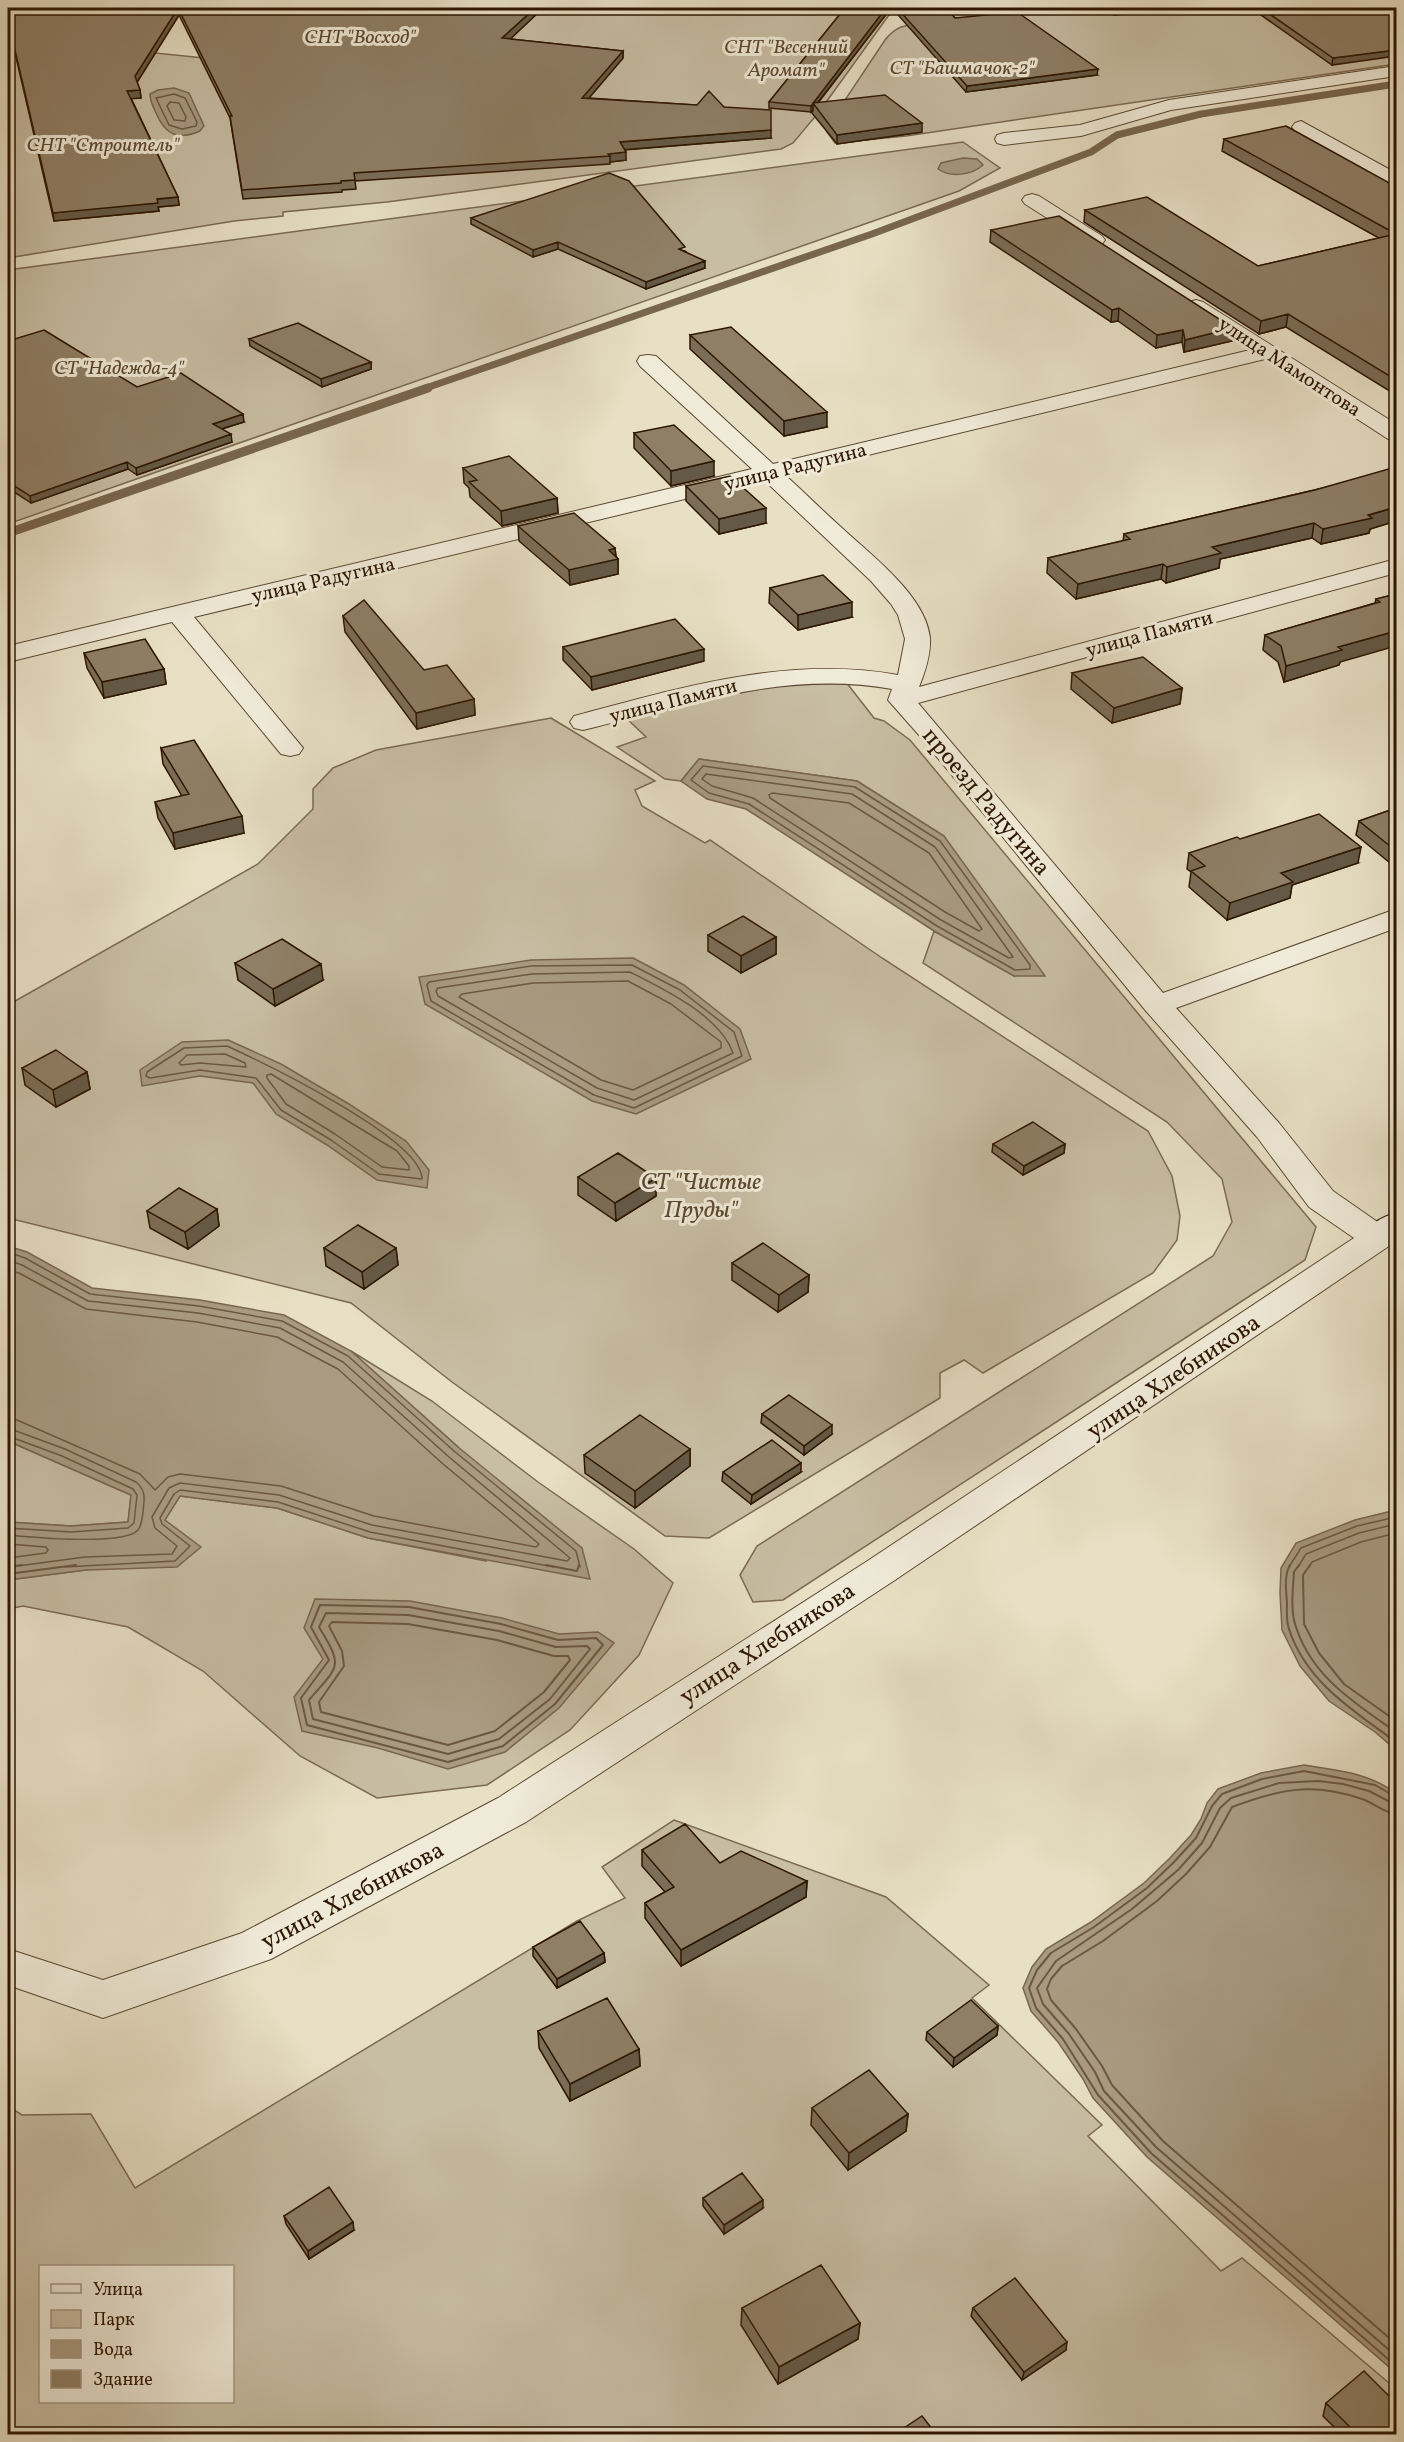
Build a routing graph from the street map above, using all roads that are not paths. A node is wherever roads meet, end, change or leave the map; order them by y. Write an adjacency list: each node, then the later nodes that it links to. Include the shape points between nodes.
1 (1396, 71): 3 (street, via 1169,105 1081,130)
2 (1301, 127): 4 (street)
3 (1004, 139)
4 (1396, 181)
5 (1032, 200): 6 (street)
6 (1111, 250)
7 (1179, 295): 8 (street, улица Мамонтова)
8 (1268, 352): 10 (street, улица Мамонтова); 11 (street, улица Радугина)
9 (648, 361): 11 (street)
10 (1396, 434)
11 (770, 472): 13 (street, улица Радугина); 15 (street, via 885,583 909,612 917,633)
12 (1396, 566): 15 (street, улица Памяти)
13 (177, 613): 14 (street, улица Радугина); 17 (street)
14 (8, 654)
15 (904, 692): 16 (street, улица Памяти, via 851,676 747,682); 19 (street, проезд Радугина, via 927,728)
16 (583, 722)
17 (290, 748)
18 (1396, 918): 19 (street)
19 (1157, 1005): 20 (street, проезд Радугина, via 1268,1130 1321,1199)
20 (1387, 1231): 21 (street, улица Хлебникова, via 882,1570 512,1810 256,1946 103,1999)
21 (8, 1967)

